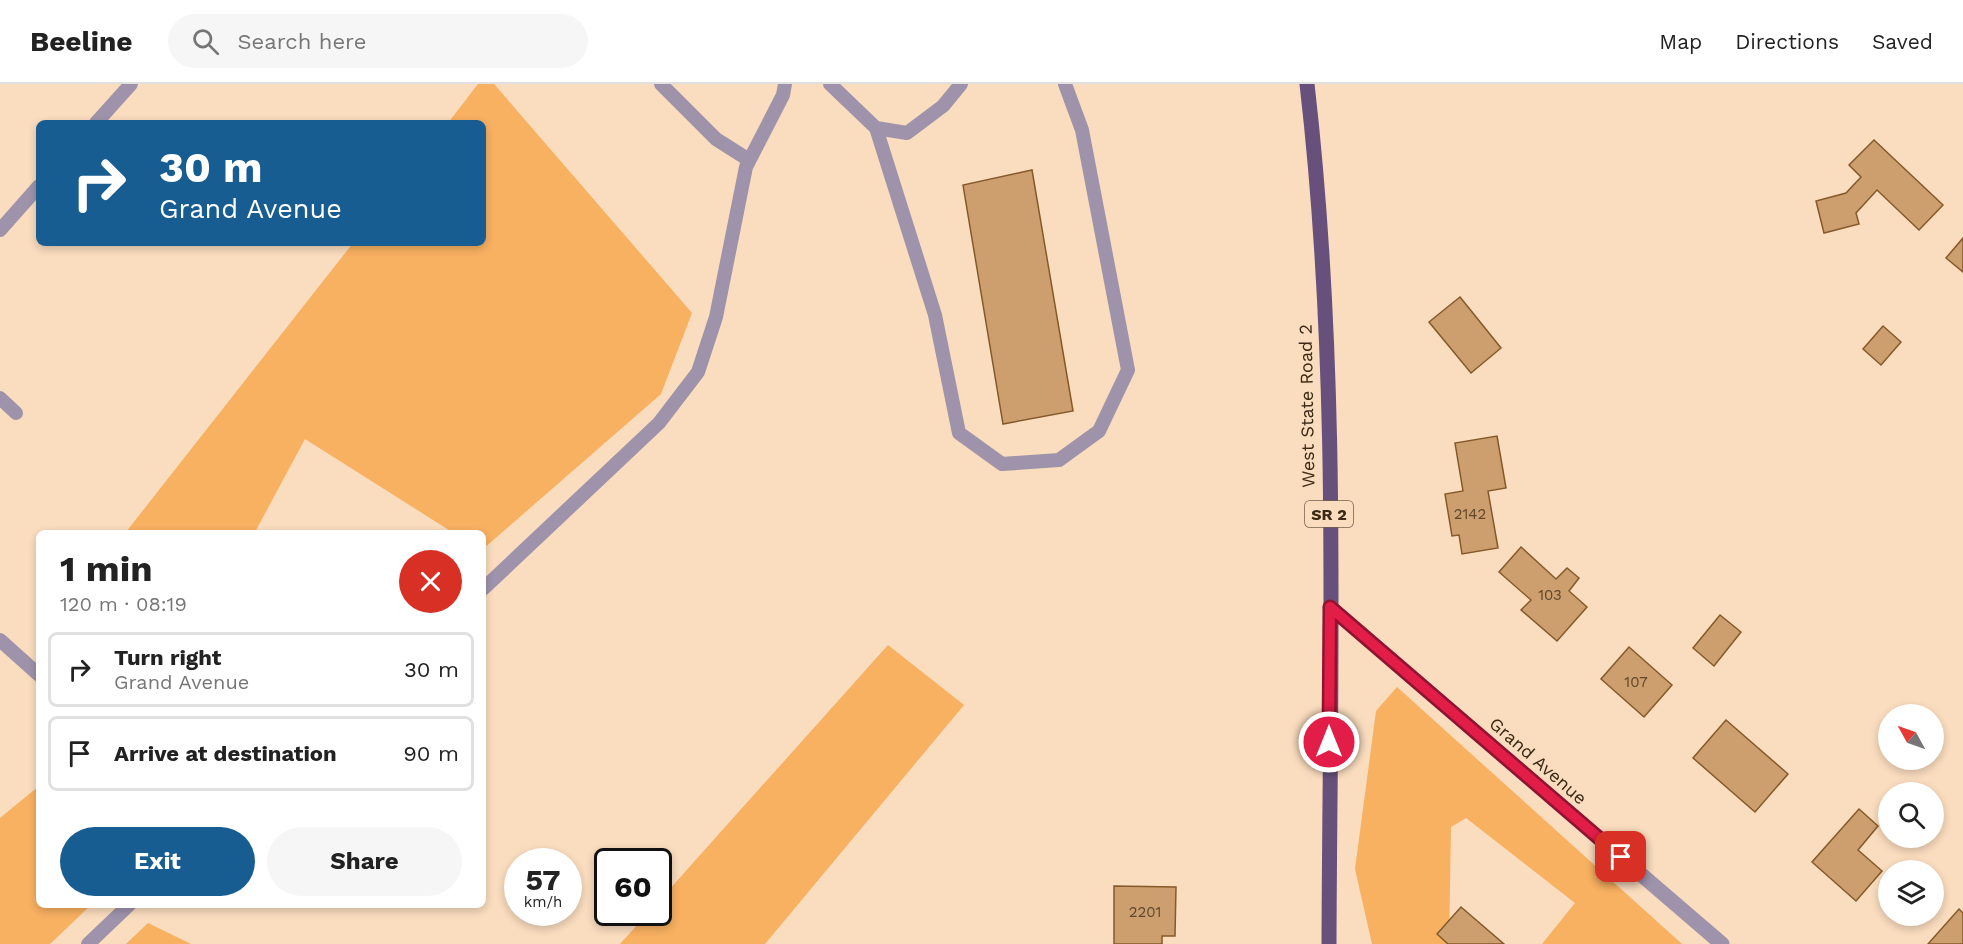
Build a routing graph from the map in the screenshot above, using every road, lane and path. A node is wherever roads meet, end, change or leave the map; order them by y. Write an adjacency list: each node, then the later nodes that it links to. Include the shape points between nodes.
1 (130, 84): 8 (lane)
2 (661, 84): 10 (lane, via 716,139)
3 (785, 84): 10 (lane)
4 (830, 84): 9 (lane)
5 (961, 84): 9 (lane, via 944,106 907,132)
6 (1065, 84): 9 (lane, via 1082,130 1128,370 1099,431 1059,460 1002,464 960,433 935,315)
7 (1307, 84): 16 (main road, West State Road 2 / SR 2, via 1321,218)
8 (99, 120)
9 (876, 129)
10 (749, 160): 15 (lane, via 716,317 698,372 659,423)
11 (36, 189): 12 (lane)
12 (0, 230)
13 (0, 398): 14 (lane)
14 (16, 413)
15 (486, 586)
16 (1330, 607): 21 (main road, West State Road 2 / SR 2); 22 (street, Grand Avenue)
17 (2, 644): 18 (lane)
18 (36, 672)
19 (126, 908): 20 (lane)
20 (88, 944)
21 (1329, 944)
22 (1722, 944)

